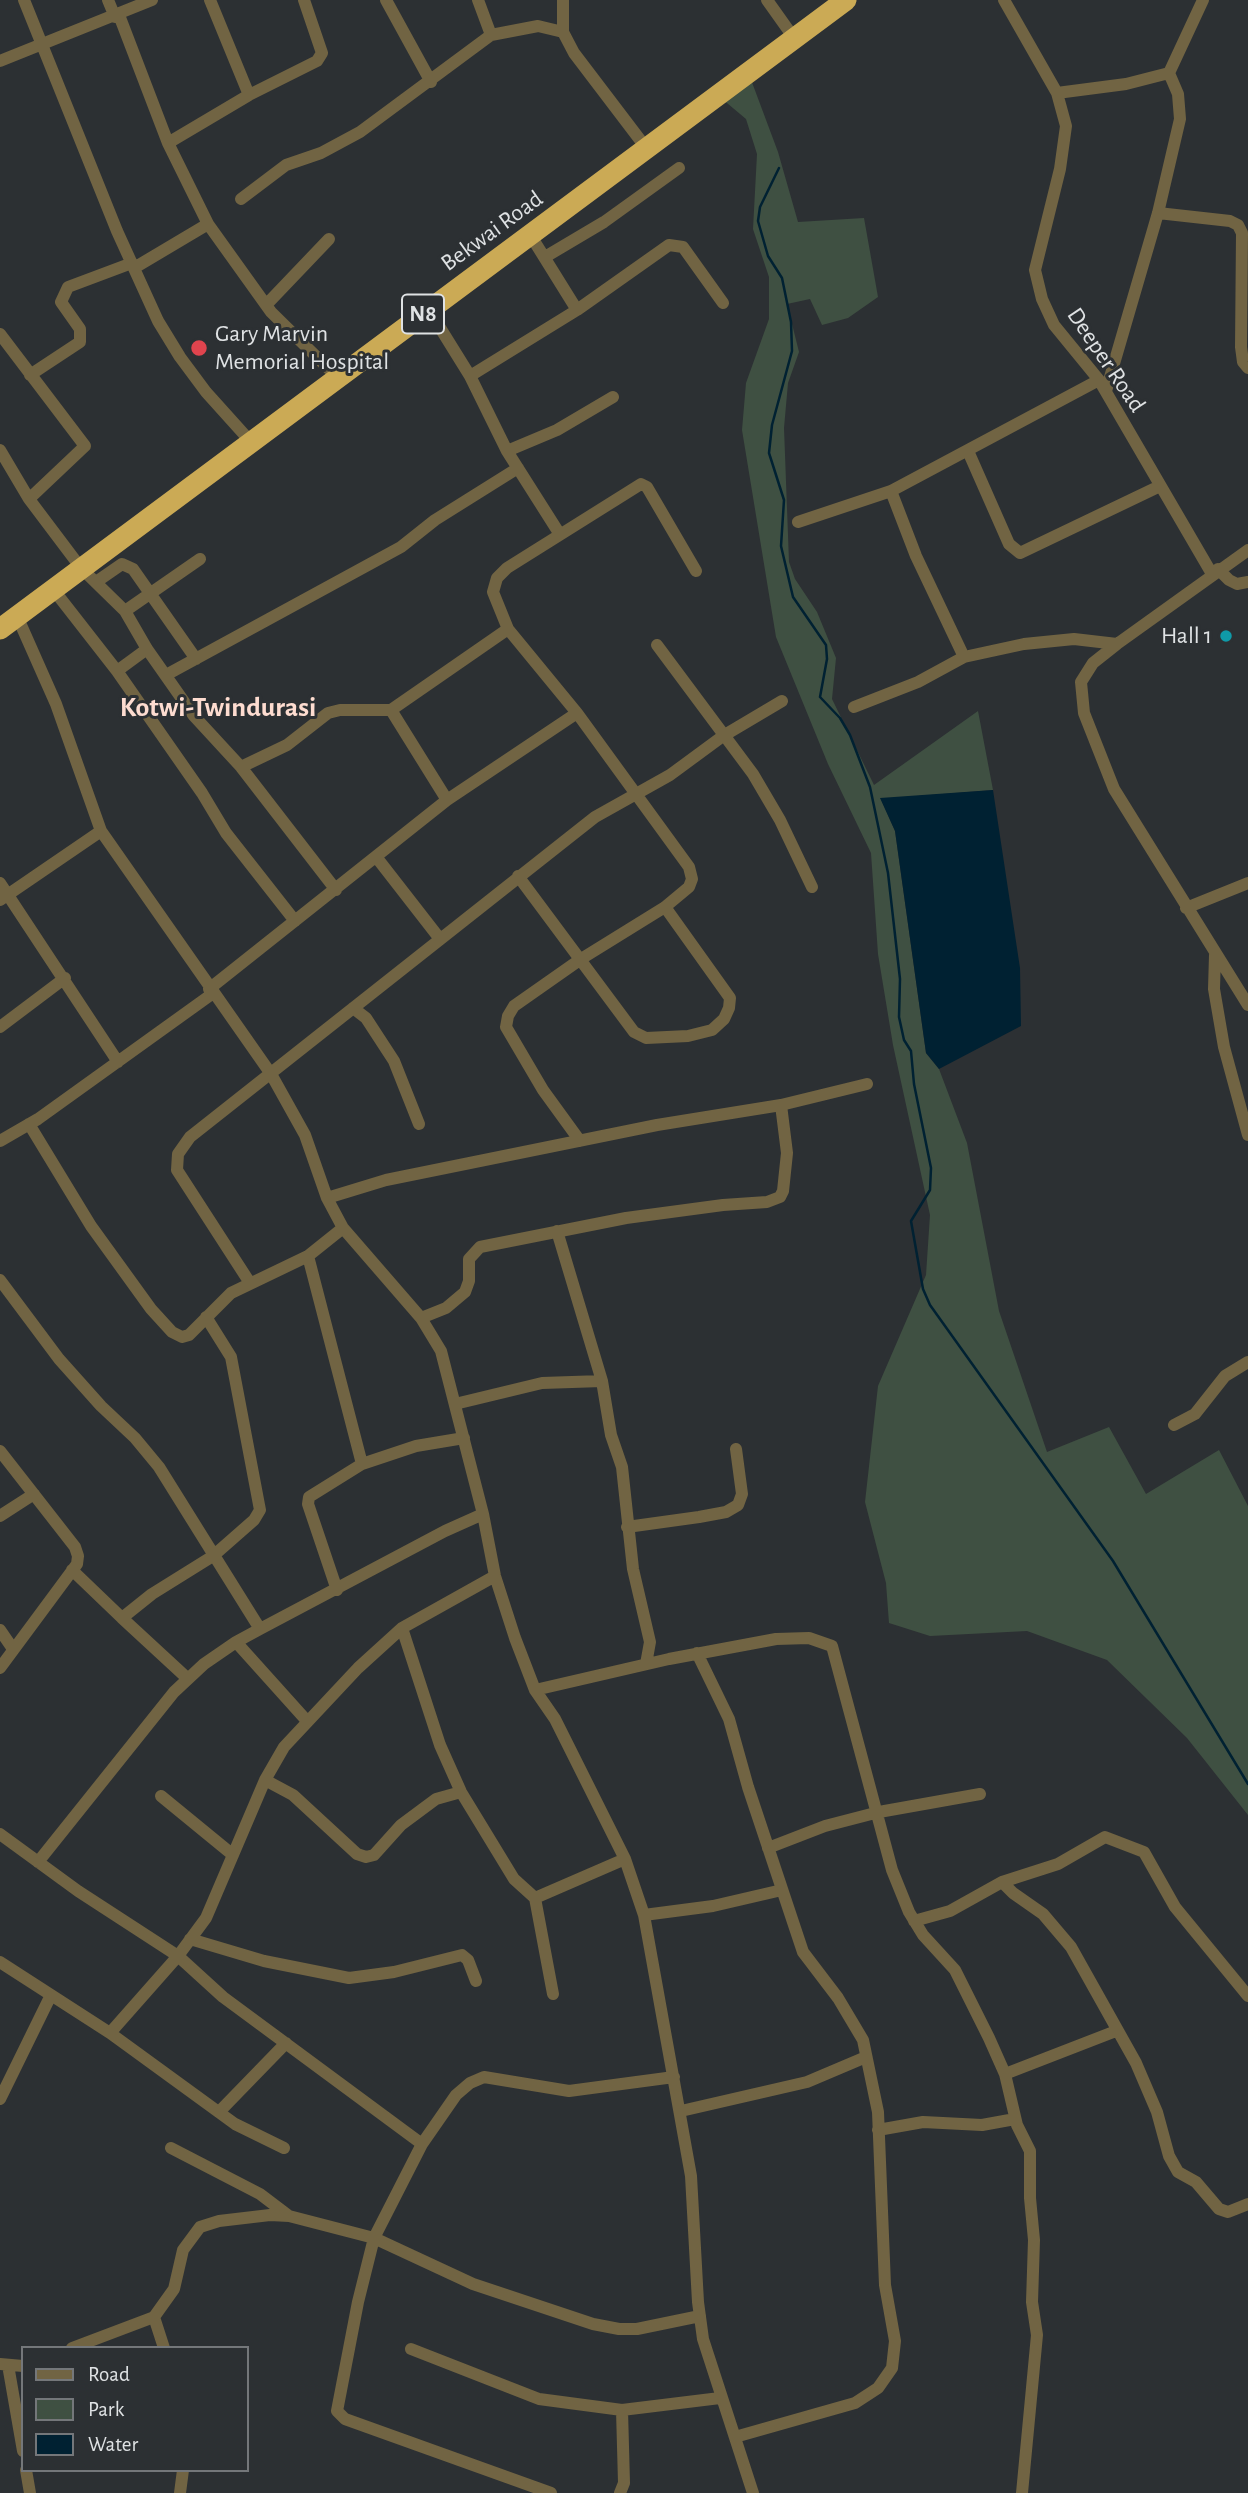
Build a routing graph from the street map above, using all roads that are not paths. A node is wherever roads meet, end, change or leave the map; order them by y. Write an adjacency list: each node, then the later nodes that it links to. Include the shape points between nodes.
1 (24, 0): 17 (street)
2 (108, 0): 13 (street)
3 (152, 0): 13 (street)
4 (210, 0): 22 (street)
5 (304, 0): 22 (street, via 320,57)
6 (386, 0): 20 (street)
7 (478, 0): 15 (street)
8 (563, 0): 14 (street)
9 (767, 0): 16 (street)
10 (846, 0): 16 (highway, Bekwai Road / N8)
11 (1004, 0): 21 (street, Deeper Road)
12 (1203, 0): 19 (street)
13 (117, 16): 17 (street); 23 (street)
14 (563, 32): 15 (street, via 538,26); 24 (street, via 609,103)
15 (491, 35): 20 (street)
16 (794, 38): 24 (highway, Bekwai Road / N8)
17 (40, 46): 18 (street); 32 (street)
18 (0, 61)
19 (1169, 73): 21 (street); 27 (street, via 1178,93 1180,119)
20 (431, 82): 26 (street, via 360,132 275,172)
21 (1057, 93): 42 (street, Deeper Road, via 1066,126 1035,270 1054,325)
22 (249, 94): 23 (street)
23 (168, 143): 28 (street)
24 (647, 149): 29 (highway, Bekwai Road / N8)
25 (679, 168): 31 (street)
26 (241, 199)
27 (1158, 213): 38 (street, via 1238,225 1242,233 1241,347); 42 (street)
28 (208, 224): 32 (street); 34 (street)
29 (531, 236): 31 (street); 35 (highway, Bekwai Road / N8)
30 (329, 239): 34 (street)
31 (545, 257): 36 (street)
32 (133, 266): 39 (street, via 68,288 61,298 80,330 80,342); 44 (street, via 180,357)
33 (723, 303): 36 (street, via 683,247 675,244)
34 (266, 305): 41 (street)
35 (429, 310): 40 (street); 41 (highway, Bekwai Road / N8)
36 (577, 310): 40 (street)
37 (1, 337): 39 (street)
38 (1248, 368)
39 (30, 375): 51 (street, via 85,446)
40 (470, 376): 46 (street)
41 (337, 377): 44 (highway, Bekwai Road / N8)
42 (1103, 385): 47 (street); 49 (street, Deeper Road)
43 (613, 397): 46 (street, via 557,430)
44 (251, 442): 58 (highway, Bekwai Road / N8)
45 (0, 450): 51 (street)
46 (507, 451): 48 (street)
47 (968, 451): 49 (street, via 1009,544 1020,553); 50 (street)
48 (518, 468): 53 (street); 69 (street, via 401,547)
49 (1160, 486): 57 (street, Deeper Road)
50 (891, 491): 52 (street); 68 (street)
51 (29, 499): 58 (street)
52 (798, 522)
53 (559, 533): 56 (street, via 641,484); 64 (street, via 497,578 493,592)
54 (1248, 550): 57 (street)
55 (200, 559): 61 (street)
56 (696, 571)
57 (1215, 572): 59 (street, via 1237,584); 65 (street)
58 (88, 575): 60 (highway, Bekwai Road / N8); 61 (street, via 127,565); 62 (street)
59 (1248, 582)
60 (53, 589): 63 (highway, Bekwai Road / N8); 70 (street)
61 (151, 593): 62 (street); 69 (street)
62 (125, 611): 67 (street)
63 (4, 626): 80 (street, via 56,704)
64 (508, 629): 74 (street); 75 (street)
65 (1117, 644): 68 (street, via 1074,639); 89 (street, via 1093,663 1081,682 1084,713 1114,789)
66 (657, 645): 76 (street)
67 (146, 649): 70 (street); 71 (street)
68 (964, 657): 73 (street, via 918,682)
69 (196, 659): 71 (street)
70 (117, 671): 90 (street, via 226,833)
71 (166, 676): 77 (street, via 194,716)
72 (782, 701): 76 (street)
73 (855, 707)
74 (391, 710): 77 (street, via 328,713 287,745); 79 (street)
75 (577, 713): 78 (street); 79 (street)
76 (723, 736): 78 (street); 85 (street, via 753,774)
77 (241, 768): 86 (street)
78 (636, 794): 82 (street, via 595,817); 88 (street, via 689,867 689,887)
79 (447, 800): 81 (street)
80 (101, 831): 87 (street); 95 (street)
81 (377, 858): 86 (street); 91 (street)
82 (518, 876): 91 (street); 93 (street)
83 (0, 883): 87 (street)
84 (1248, 883): 89 (street)
85 (812, 887)
86 (336, 890): 90 (street)
87 (4, 897): 94 (street)
88 (665, 907): 93 (street); 93 (street, via 730,998 724,1019 712,1030 659,1038 634,1032)
89 (1186, 908): 92 (street)
90 (295, 921): 95 (street)
91 (440, 939): 97 (street)
92 (1215, 955): 96 (street); 105 (street, via 1214,989 1224,1048)
93 (581, 959): 107 (street, via 514,1006 506,1027)
94 (65, 978): 98 (street); 99 (street)
95 (211, 992): 99 (street); 100 (street)
96 (1248, 1004)
97 (353, 1008): 100 (street); 104 (street, via 366,1018 384,1045)
98 (0, 1027)
99 (118, 1062): 103 (street)
100 (271, 1074): 108 (street, via 305,1135); 113 (street, via 190,1137 178,1154 177,1170)
101 (867, 1084): 102 (street)
102 (781, 1105): 107 (street); 110 (street, via 787,1153 780,1197)
103 (29, 1124): 106 (street); 114 (street, via 91,1226 172,1332 189,1335)
104 (419, 1124)
105 (1248, 1135)
106 (0, 1142)
107 (580, 1142): 108 (street, via 386,1180)
108 (327, 1198): 109 (street)
109 (343, 1228): 111 (street); 115 (street)
110 (556, 1231): 115 (street, via 480,1247 469,1259 465,1293 446,1308); 117 (street)
111 (308, 1256): 113 (street); 123 (street)
112 (0, 1280): 128 (street, via 59,1359 148,1453)
113 (250, 1283): 114 (street, via 231,1293)
114 (206, 1317): 128 (street, via 231,1357 260,1499 254,1520)
115 (421, 1318): 118 (street, via 441,1351)
116 (1248, 1363): 119 (street, via 1225,1376 1195,1414)
117 (602, 1381): 118 (street, via 542,1383); 127 (street, via 622,1467)
118 (455, 1404): 120 (street)
119 (1174, 1425)
120 (464, 1438): 123 (street, via 416,1446); 125 (street)
121 (736, 1449): 127 (street, via 742,1494 738,1505 726,1512)
122 (0, 1451): 124 (street)
123 (362, 1464): 131 (street, via 314,1492 308,1504)
124 (34, 1494): 126 (street); 129 (street, via 75,1547 78,1556)
125 (483, 1514): 130 (street); 131 (street)
126 (0, 1517)
127 (628, 1527): 137 (street)
128 (213, 1556): 132 (street); 134 (street)
129 (72, 1570): 132 (street); 138 (street)
130 (495, 1576): 133 (street); 144 (street)
131 (337, 1590): 134 (street)
132 (122, 1618): 143 (street)
133 (402, 1628): 145 (street); 147 (street, via 440,1745)
134 (260, 1629): 136 (street)
135 (0, 1630): 138 (street)
136 (236, 1642): 143 (street); 145 (street)
137 (650, 1642): 140 (street); 141 (street)
138 (13, 1649): 142 (street)
139 (697, 1653): 140 (street); 150 (street, via 776,1639 809,1638 832,1646); 152 (street, via 729,1719)
140 (669, 1659): 141 (street)
141 (646, 1664): 144 (street)
142 (0, 1668)
143 (187, 1678): 155 (street)
144 (536, 1690): 154 (street, via 555,1718)
145 (307, 1721): 146 (street, via 284,1747)
146 (265, 1780): 147 (street, via 293,1796 366,1857 374,1855 401,1825 436,1799); 153 (street)
147 (461, 1792): 158 (street, via 514,1879)
148 (980, 1794): 150 (street)
149 (161, 1797): 153 (street)
150 (879, 1812): 152 (street); 160 (street, via 892,1870)
151 (0, 1834): 155 (street)
152 (768, 1848): 157 (street)
153 (233, 1855): 161 (street, via 206,1918)
154 (625, 1859): 158 (street); 159 (street)
155 (38, 1862): 162 (street)
156 (1002, 1882): 160 (street, via 950,1911); 167 (street, via 1058,1864 1105,1837 1144,1852 1175,1907); 168 (street, via 1065,1938)
157 (782, 1890): 159 (street); 171 (street, via 803,1952 851,2018)
158 (535, 1898): 165 (street)
159 (644, 1915): 173 (street)
160 (914, 1921): 172 (street, via 955,1970)
161 (190, 1939): 162 (street); 164 (street, via 331,1976 394,1972 462,1955)
162 (178, 1956): 169 (street); 170 (street, via 223,1997)
163 (0, 1962): 166 (street)
164 (476, 1982)
165 (553, 1994)
166 (51, 1995): 169 (street); 174 (street)
167 (1248, 1996)
168 (1116, 2031): 172 (street); 182 (street, via 1147,2085 1178,2172 1196,2182 1219,2209 1228,2212)
169 (110, 2033): 176 (street)
170 (286, 2043): 176 (street); 179 (street)
171 (866, 2057): 175 (street, via 807,2082); 178 (street, via 876,2093)
172 (1005, 2074): 177 (street)
173 (674, 2077): 175 (street); 179 (street, via 569,2091 484,2077 456,2095)
174 (0, 2099)
175 (681, 2111): 185 (street, via 691,2176)
176 (219, 2112): 181 (street)
177 (1015, 2119): 178 (street, via 982,2125 923,2122); 202 (street, via 1030,2151 1032,2302 1037,2335)
178 (878, 2130): 193 (street, via 885,2285 895,2341 892,2368 878,2388 855,2403)
179 (422, 2144): 184 (street)
180 (172, 2148): 183 (street, via 260,2194)
181 (284, 2148)
182 (1248, 2204)
183 (289, 2216): 184 (street); 186 (street, via 219,2221 200,2227 183,2250 174,2289)
184 (374, 2238): 185 (street, via 473,2284 593,2324 637,2329); 199 (street, via 337,2411 345,2419)
185 (700, 2316): 191 (street)
186 (154, 2317): 187 (street); 188 (street)
187 (77, 2346)
188 (163, 2346)
189 (411, 2349): 192 (street, via 539,2399)
190 (4, 2364): 194 (street)
191 (720, 2398): 192 (street); 193 (street)
192 (622, 2410): 200 (street, via 624,2483)
193 (735, 2437): 201 (street)
194 (21, 2442)
195 (26, 2472): 197 (street)
196 (183, 2472): 198 (street)
197 (30, 2493)
198 (180, 2493)
199 (551, 2493)
200 (620, 2493)
201 (753, 2493)
202 (1022, 2493)

